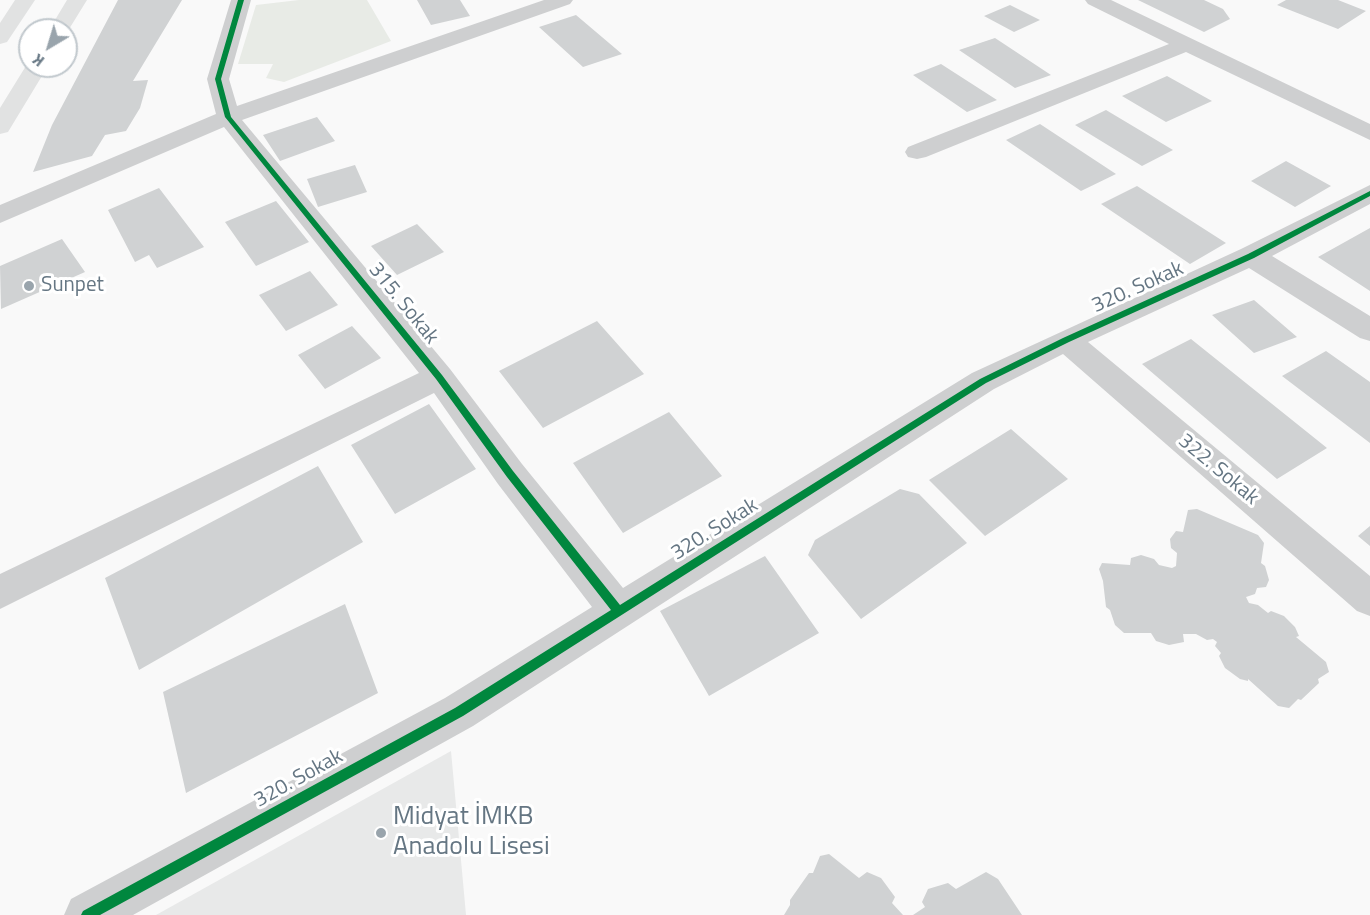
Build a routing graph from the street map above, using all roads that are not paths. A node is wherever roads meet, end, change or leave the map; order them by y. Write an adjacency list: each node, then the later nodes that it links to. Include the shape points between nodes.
1 (25, 0): 7 (main road)
2 (77, 0): 6 (main road)
3 (563, 0): 10 (street)
4 (1095, 0): 8 (street)
5 (248, 1): 10 (street, 315. Sokak, via 218,79)
6 (66, 18)
7 (0, 38)
8 (1187, 45): 12 (street); 13 (street)
9 (30, 78): 11 (main road)
10 (228, 117): 15 (street); 19 (street, 315. Sokak)
11 (0, 127)
12 (1370, 133)
13 (917, 152)
14 (1370, 193): 16 (street, 320. Sokak)
15 (0, 215)
16 (1251, 256): 17 (street); 18 (street, 320. Sokak)
17 (1370, 330)
18 (1066, 340): 21 (street, 322. Sokak); 22 (street, 320. Sokak, via 983,381)
19 (438, 377): 20 (street); 22 (street, 315. Sokak)
20 (0, 592)
21 (1370, 599)
22 (619, 612): 23 (street, 320. Sokak, via 459,712)
23 (87, 915)

